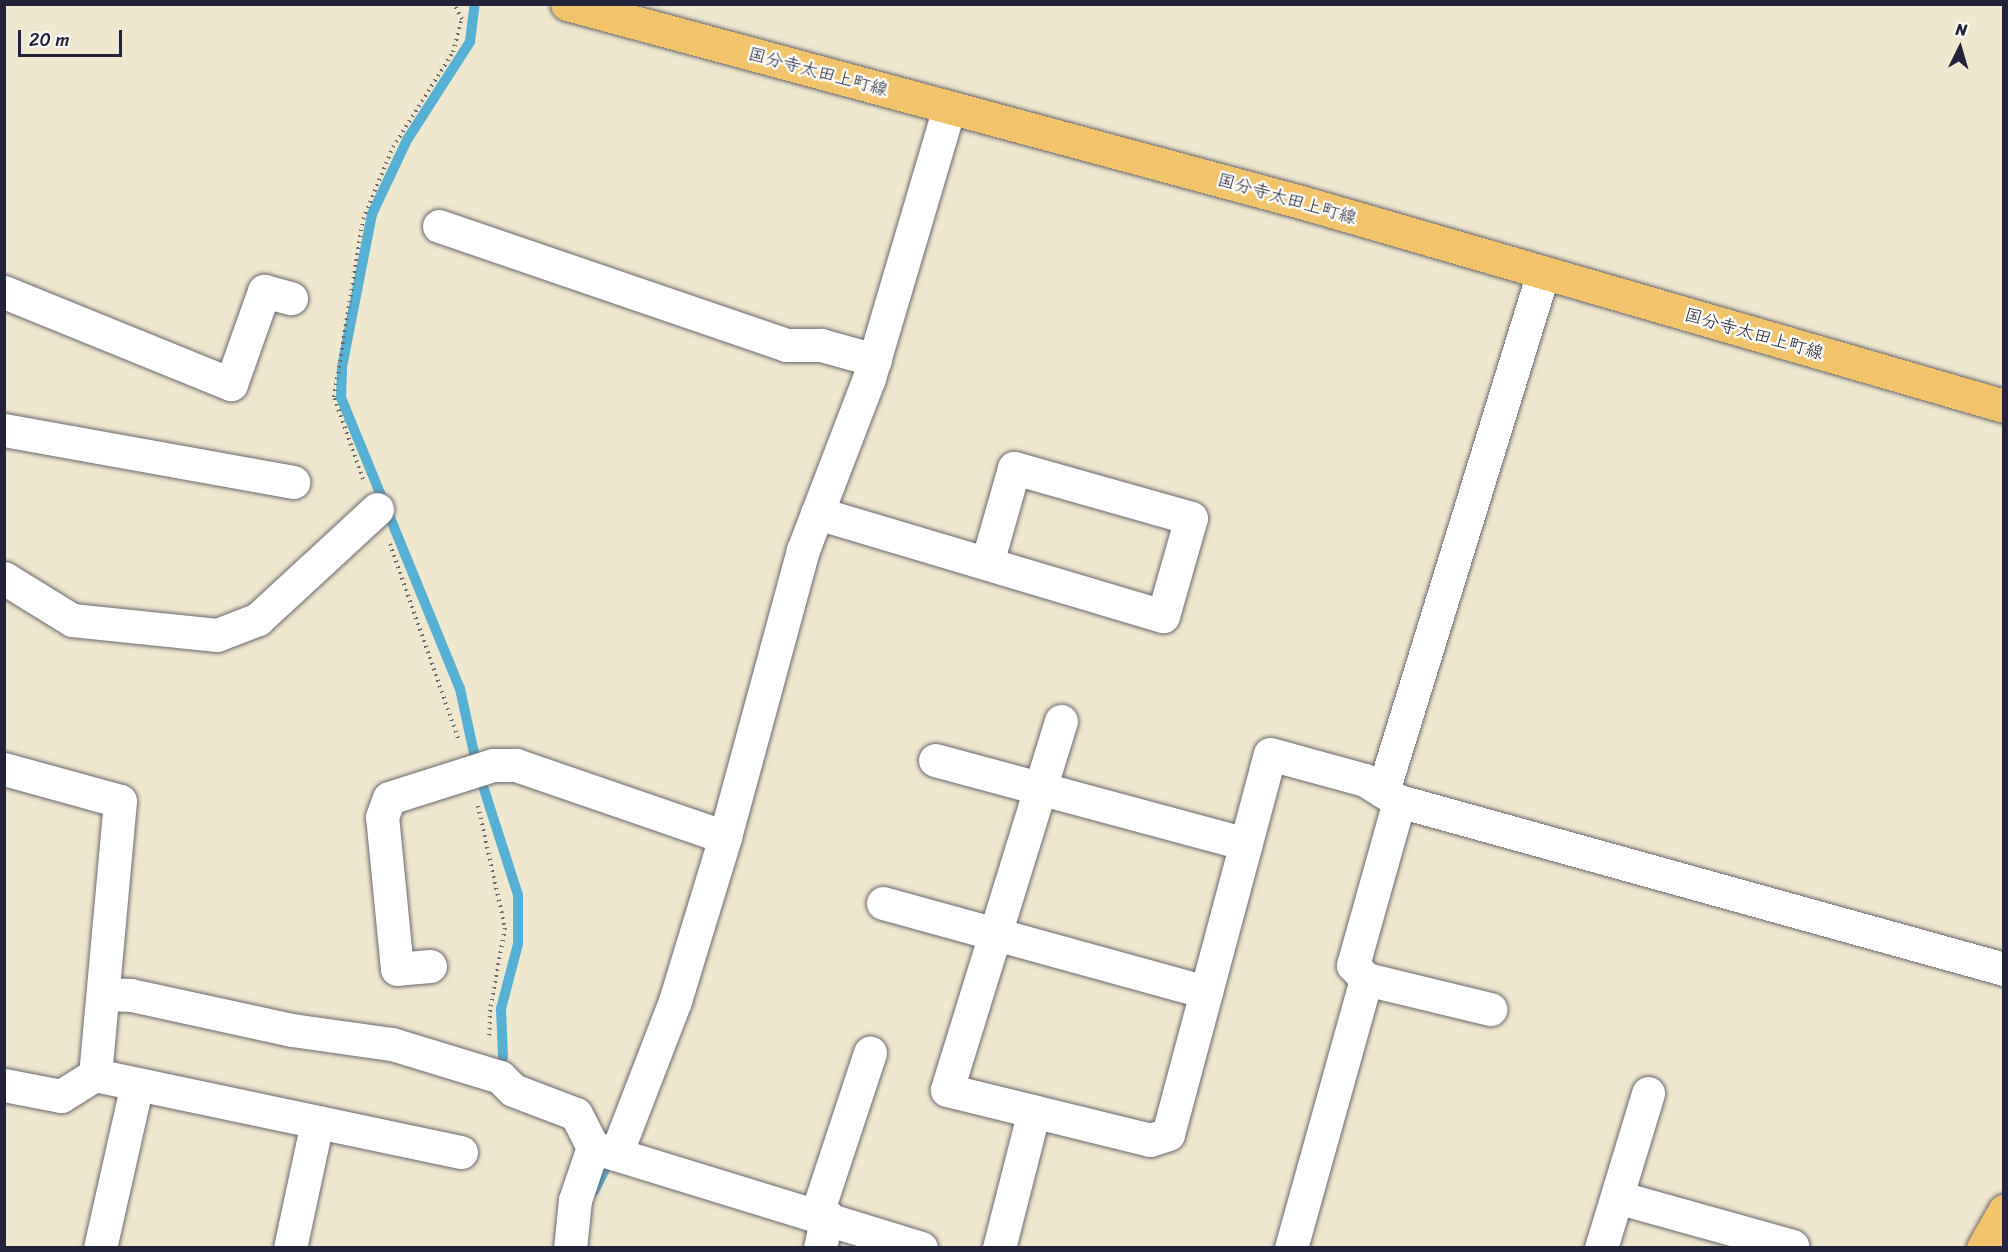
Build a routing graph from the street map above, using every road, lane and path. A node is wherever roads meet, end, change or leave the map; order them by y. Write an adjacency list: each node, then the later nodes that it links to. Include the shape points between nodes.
1 (454, 4): 12 (path, via 462,19 453,52 393,147 363,219 337,365 334,397)
2 (567, 4): 3 (main road, 国分寺太田上町線)
3 (948, 108): 5 (main road, 国分寺太田上町線, via 1301,202); 8 (street)
4 (439, 226): 8 (street, via 786,345 821,345)
5 (1544, 273): 9 (main road, 国分寺太田上町線); 21 (street)
6 (4, 292): 7 (street, via 231,384 264,291)
7 (291, 298)
8 (875, 360): 13 (street)
9 (2004, 406)
10 (4, 430): 11 (street)
11 (293, 482)
12 (377, 509): 15 (street, via 258,619 217,635 72,620); 19 (path, via 441,681)
13 (817, 513): 14 (street); 22 (street, via 803,550)
14 (987, 563): 14 (street, via 1163,616 1191,518 1014,468)
15 (4, 578)
16 (1061, 721): 20 (street)
17 (935, 760): 20 (street)
18 (4, 769): 30 (street, via 120,801)
19 (468, 772): 22 (street, via 493,765 516,765); 26 (street, via 389,798 382,817 397,969); 34 (path, via 502,902 505,928 488,1046)
20 (1041, 788): 23 (street); 25 (street)
21 (1391, 796): 23 (street, via 1365,780 1270,754); 27 (street); 28 (street, via 1353,965)
22 (725, 837): 40 (street, via 675,1001)
23 (1246, 844): 29 (street)
24 (883, 903): 25 (street)
25 (995, 935): 29 (street); 38 (street, via 947,1090)
26 (430, 966)
27 (2004, 969)
28 (1366, 979): 31 (street); 52 (street)
29 (1206, 992): 38 (street, via 1167,1134 1150,1140)
30 (103, 994): 33 (street); 34 (street, via 130,995 292,1030 392,1044)
31 (1490, 1009)
32 (870, 1053): 44 (street)
33 (95, 1075): 35 (street, via 61,1096); 36 (street)
34 (500, 1077): 40 (street, via 513,1090 576,1114)
35 (4, 1084)
36 (137, 1084): 39 (street); 46 (street)
37 (1648, 1093): 42 (street)
38 (1034, 1111): 51 (street)
39 (317, 1122): 41 (street); 47 (street)
40 (604, 1151): 44 (street); 48 (street, via 575,1200)
41 (461, 1152)
42 (1617, 1197): 45 (street); 53 (street)
43 (2004, 1211): 54 (main road)
44 (822, 1215): 49 (street); 50 (street)
45 (1792, 1246)
46 (100, 1248)
47 (290, 1248)
48 (570, 1248)
49 (820, 1248)
50 (921, 1248)
51 (999, 1248)
52 (1291, 1248)
53 (1601, 1248)
54 (1983, 1248)

